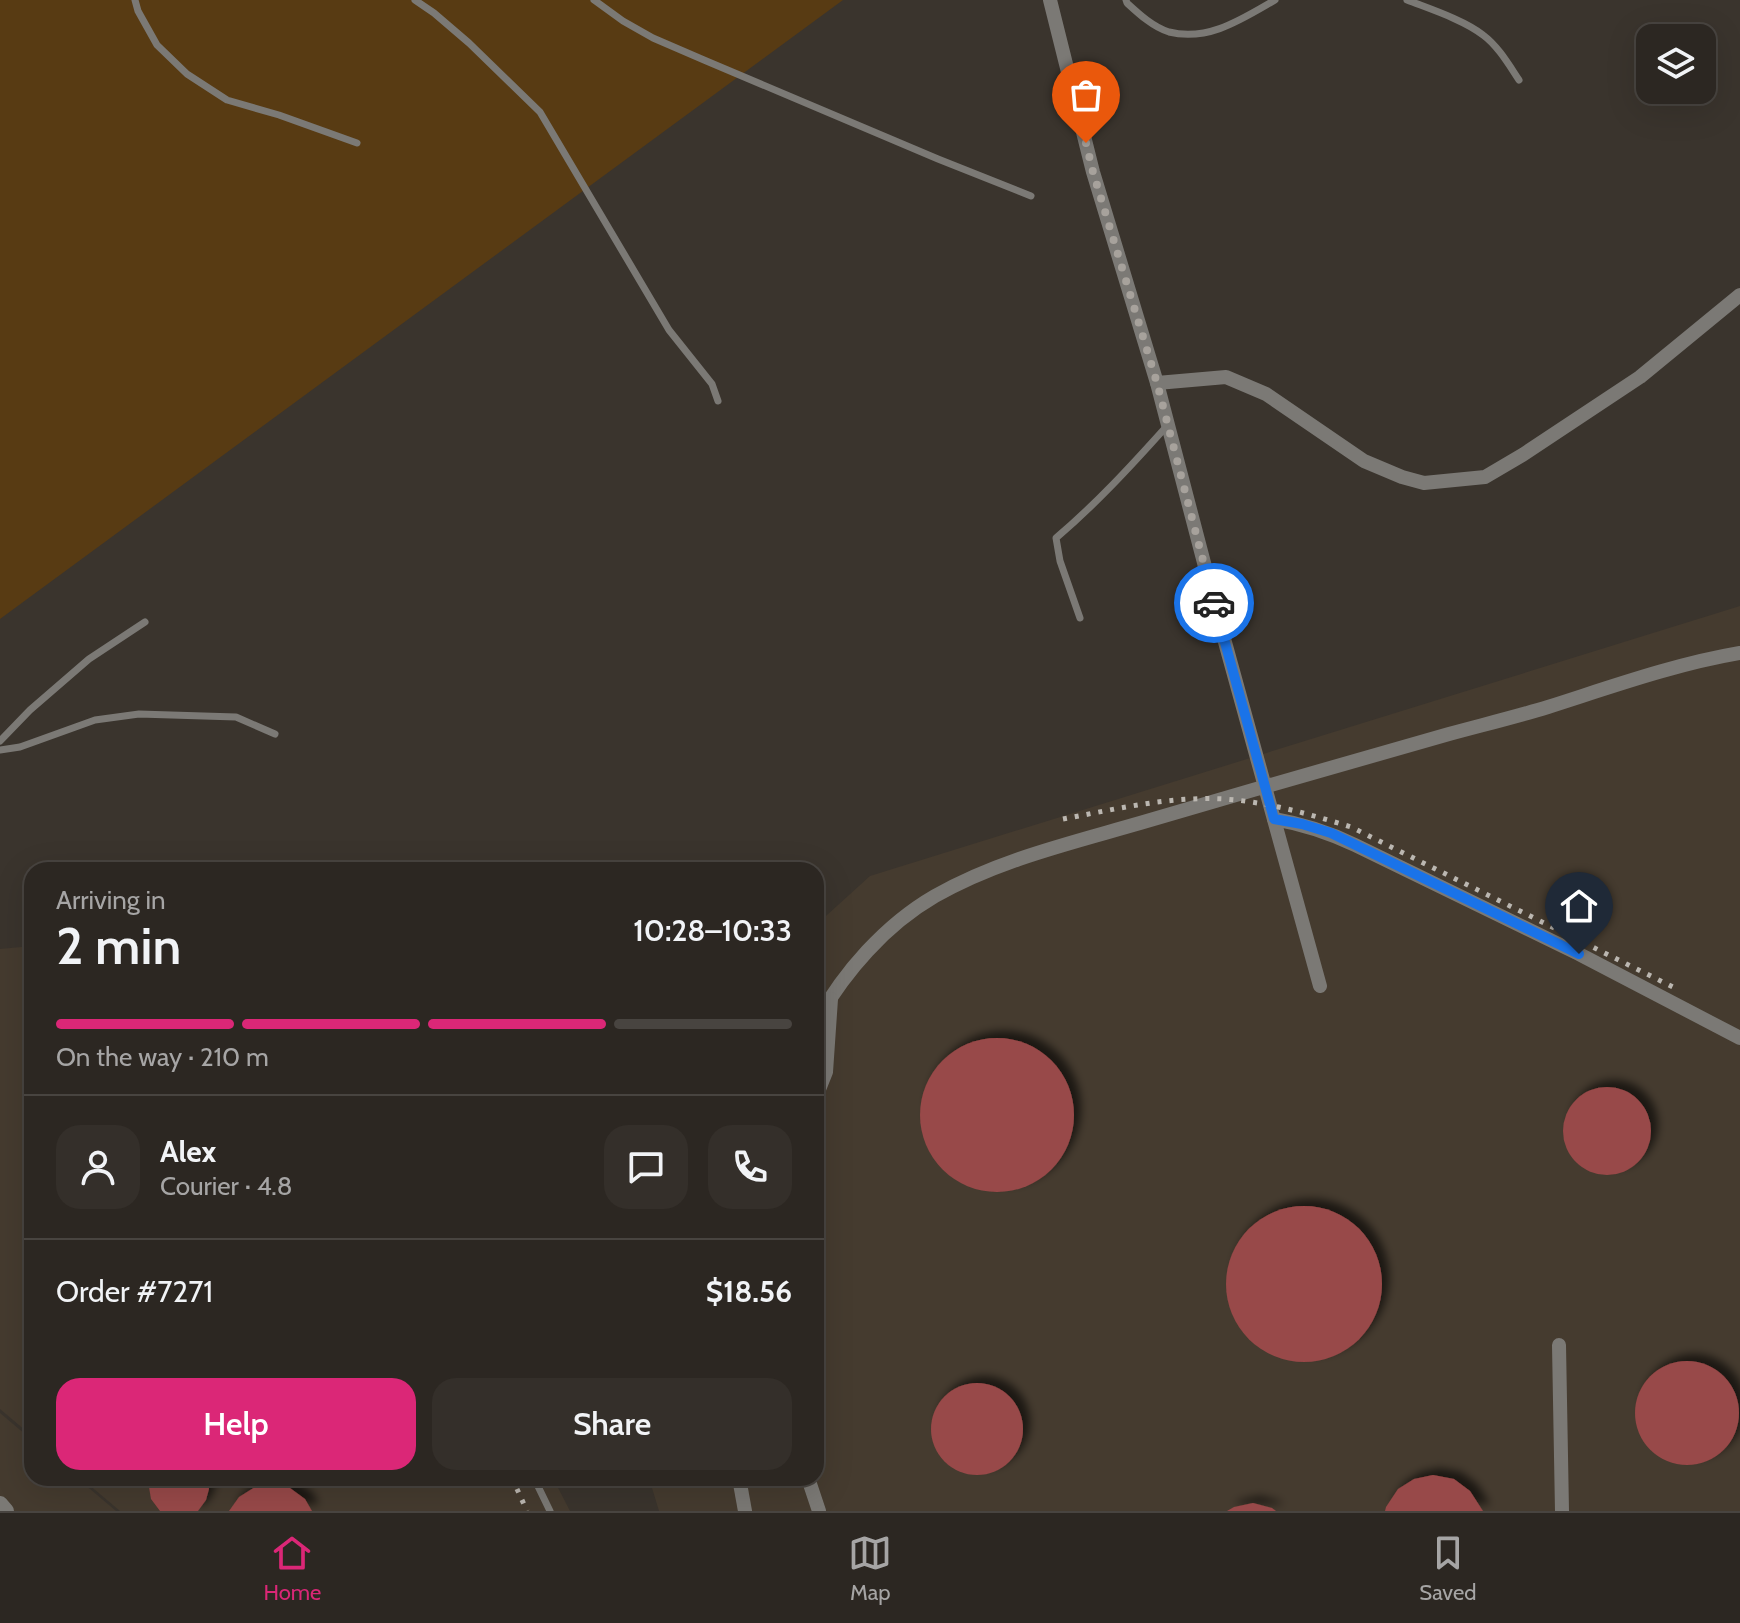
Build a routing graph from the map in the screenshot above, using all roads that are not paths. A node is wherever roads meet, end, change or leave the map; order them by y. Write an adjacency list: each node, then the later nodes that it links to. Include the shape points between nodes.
1 (135, 0): 9 (lane, via 157,45 187,74 227,100)
2 (415, 0): 13 (lane, via 469,43 540,112 669,330 712,384)
3 (594, 0): 10 (lane, via 653,38)
4 (1050, 0): 12 (street, via 1093,172)
5 (1126, 0): 6 (lane, via 1168,32 1198,34 1222,29)
6 (1275, 0)
7 (1407, 0): 8 (lane, via 1484,35)
8 (1519, 80)
9 (357, 143)
10 (1031, 196)
11 (1740, 295): 12 (street, via 1640,377 1485,477 1424,483 1402,477 1364,461 1266,394 1226,377)
12 (1157, 383): 14 (street)
13 (718, 401)
14 (1168, 425): 15 (lane, via 1056,538); 21 (street)
15 (1080, 618)
16 (145, 622): 19 (lane, via 89,659)
17 (1740, 653): 21 (street)
18 (275, 734): 20 (lane, via 236,717 139,714 95,720)
19 (0, 741)
20 (0, 750)
21 (1265, 786): 22 (street); 24 (street, via 982,872 933,897 890,929)
22 (1274, 819): 23 (street); 26 (street, via 1331,833)
23 (1320, 986)
24 (832, 994): 25 (street); 27 (street)
25 (824, 1008)
26 (1740, 1038)
27 (824, 1077)
28 (1559, 1345): 37 (street)
29 (538, 1486): 34 (lane)
30 (740, 1486): 35 (street)
31 (811, 1486): 36 (street)
32 (0, 1504): 33 (street)
33 (6, 1511)
34 (550, 1511)
35 (745, 1511)
36 (819, 1511)
37 (1562, 1511)

